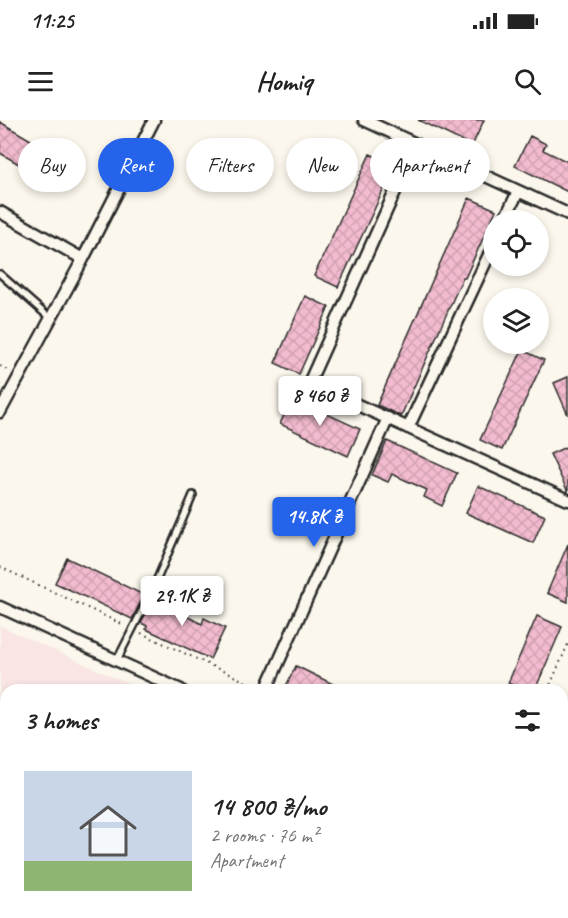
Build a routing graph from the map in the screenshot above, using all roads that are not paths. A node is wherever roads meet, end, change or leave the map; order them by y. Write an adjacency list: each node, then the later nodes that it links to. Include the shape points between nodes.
1 (154, 120): 10 (street)
2 (364, 120): 3 (street)
3 (401, 138)
4 (490, 179): 6 (street)
5 (395, 192): 15 (street, via 309,383)
6 (518, 192): 7 (street); 9 (street)
7 (509, 210)
8 (0, 212): 10 (street)
9 (568, 214)
10 (83, 259): 13 (street)
11 (483, 268): 16 (street)
12 (0, 274): 13 (lane)
13 (51, 319): 14 (street)
14 (0, 412)
15 (388, 418): 16 (street); 22 (street)
16 (408, 428): 18 (street)
17 (194, 495): 20 (lane)
18 (568, 500)
19 (0, 607): 20 (street)
20 (117, 660): 21 (street)
21 (169, 684)
22 (269, 684)

